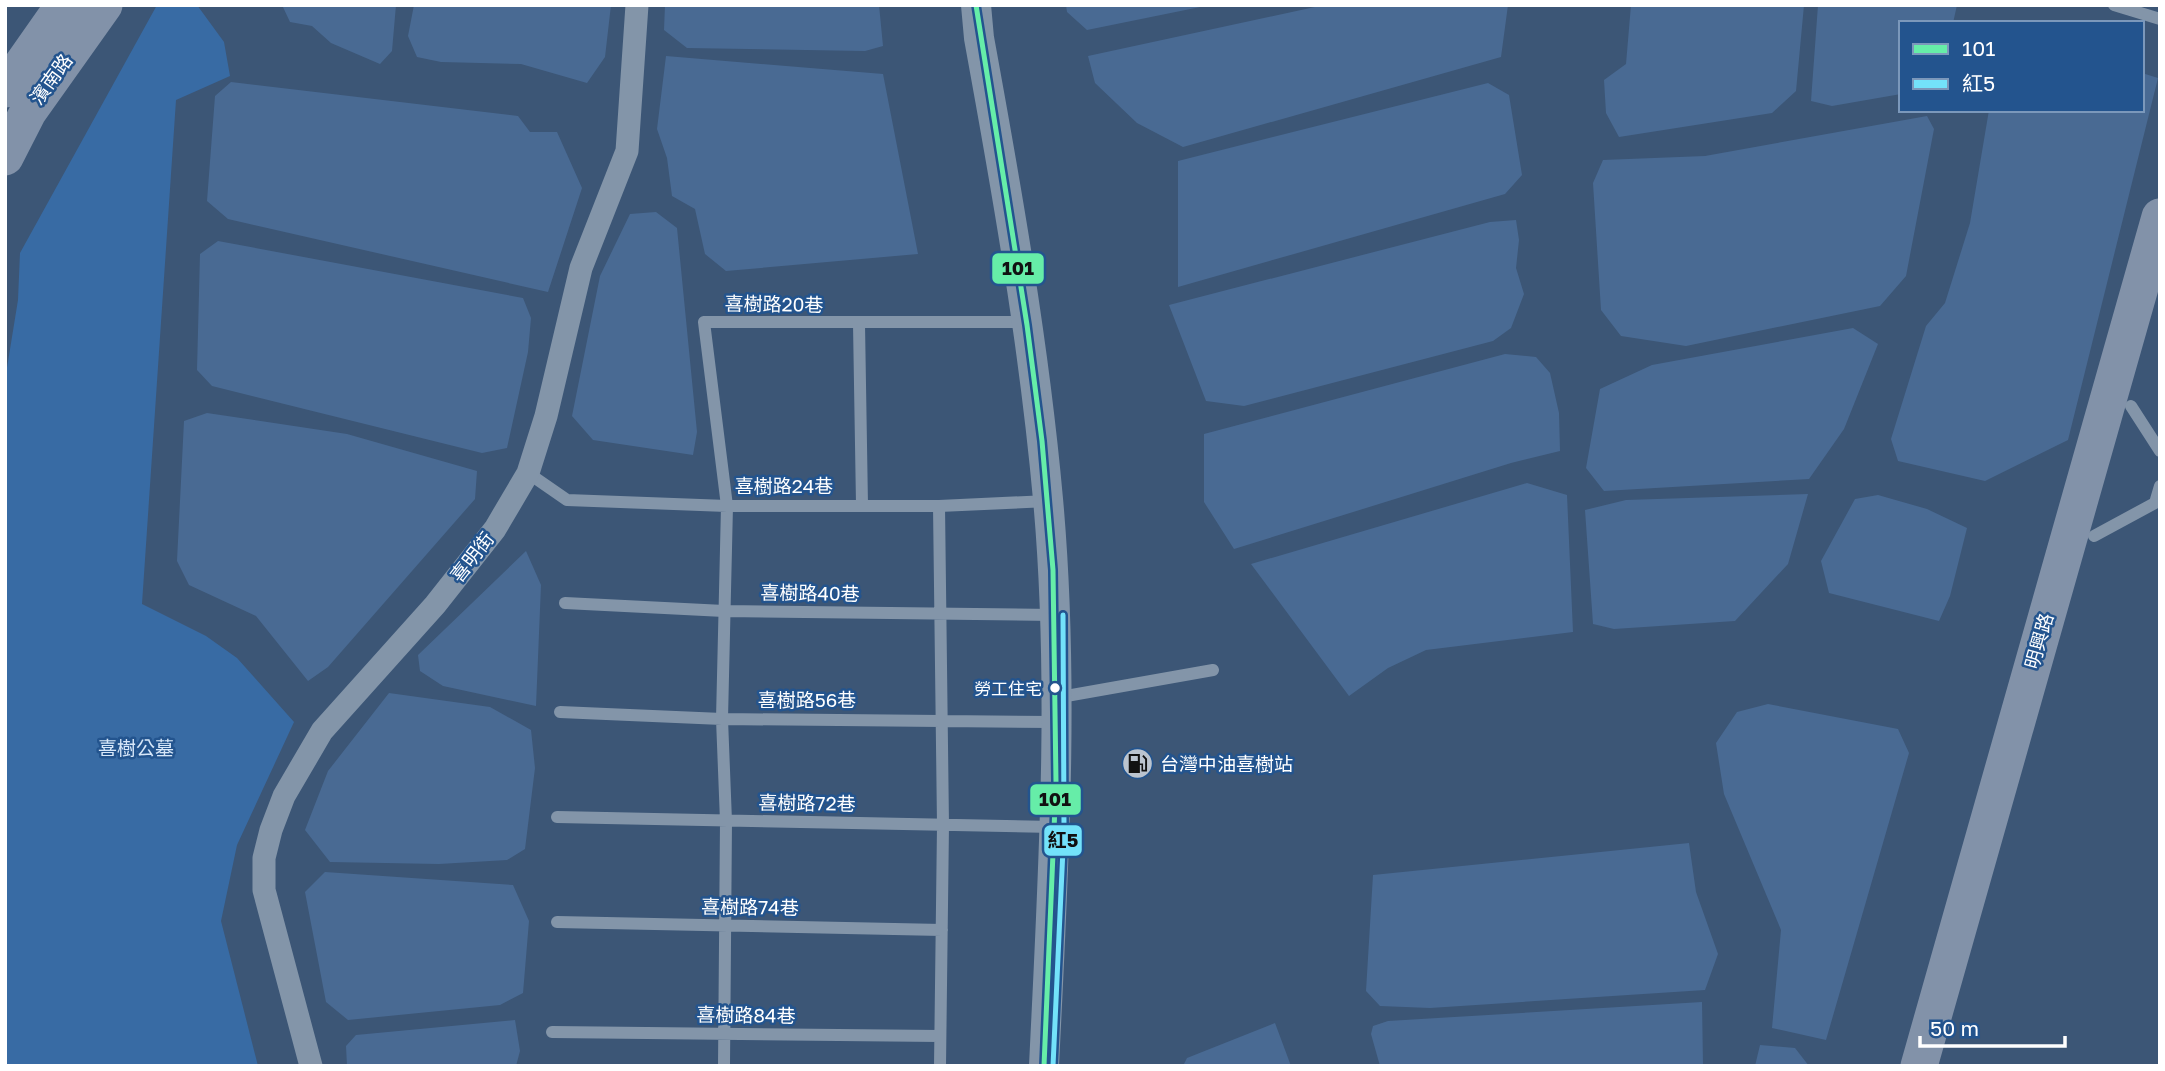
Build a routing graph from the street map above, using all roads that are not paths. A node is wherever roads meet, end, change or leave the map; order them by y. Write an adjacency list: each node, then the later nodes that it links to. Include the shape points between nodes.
1 (64, 5): 7 (main road, 濱南路)
2 (104, 5): 8 (main road, 濱南路, via 28,112)
3 (637, 5): 15 (street, 喜明街, via 627,150 581,268)
4 (976, 5): 11 (street)
5 (2114, 5): 6 (lane)
6 (2160, 19)
7 (5, 89)
8 (5, 157)
9 (2160, 217): 45 (main road, 明興路)
10 (2160, 303): 13 (main road, 明興路)
11 (1028, 322): 12 (lane, 喜樹路20巷); 17 (street)
12 (859, 324): 18 (lane); 19 (lane, 喜樹路20巷, via 705,323)
13 (2130, 406): 14 (lane); 21 (main road, 明興路)
14 (2160, 451)
15 (528, 472): 19 (lane, 喜樹路24巷, via 567,500); 41 (street, 喜明街, via 495,529 435,605 322,731 284,796 271,830 264,858 264,890)
16 (2160, 486): 21 (lane, via 2155,503)
17 (1048, 500): 20 (lane, 喜樹路24巷); 25 (street)
18 (862, 505): 19 (lane, 喜樹路24巷); 20 (lane, 喜樹路24巷)
19 (727, 506): 23 (lane)
20 (939, 506): 24 (lane)
21 (2094, 536): 46 (main road, 明興路)
22 (565, 603): 23 (lane, 喜樹路40巷)
23 (724, 611): 24 (lane, 喜樹路40巷); 29 (lane)
24 (940, 615): 25 (lane, 喜樹路40巷); 30 (lane)
25 (1054, 615): 27 (street)
26 (1213, 670): 27 (lane, 喜樹路56巷)
27 (1054, 710): 30 (lane, 喜樹路56巷); 34 (street)
28 (559, 712): 29 (lane, 喜樹路56巷)
29 (722, 719): 30 (lane, 喜樹路56巷); 32 (lane)
30 (940, 719): 33 (lane)
31 (557, 817): 32 (lane, 喜樹路72巷)
32 (726, 821): 33 (lane, 喜樹路72巷); 36 (lane)
33 (943, 825): 34 (lane, 喜樹路72巷); 37 (lane)
34 (1055, 827): 44 (street)
35 (557, 922): 36 (lane, 喜樹路74巷)
36 (725, 926): 37 (lane, 喜樹路74巷); 39 (lane)
37 (942, 930): 40 (lane)
38 (552, 1032): 39 (lane, 喜樹路84巷)
39 (724, 1034): 40 (lane, 喜樹路84巷); 42 (lane)
40 (940, 1036): 43 (lane)
41 (311, 1066)
42 (724, 1066)
43 (940, 1066)
44 (1044, 1066)
45 (1919, 1066)
46 (1943, 1066)

